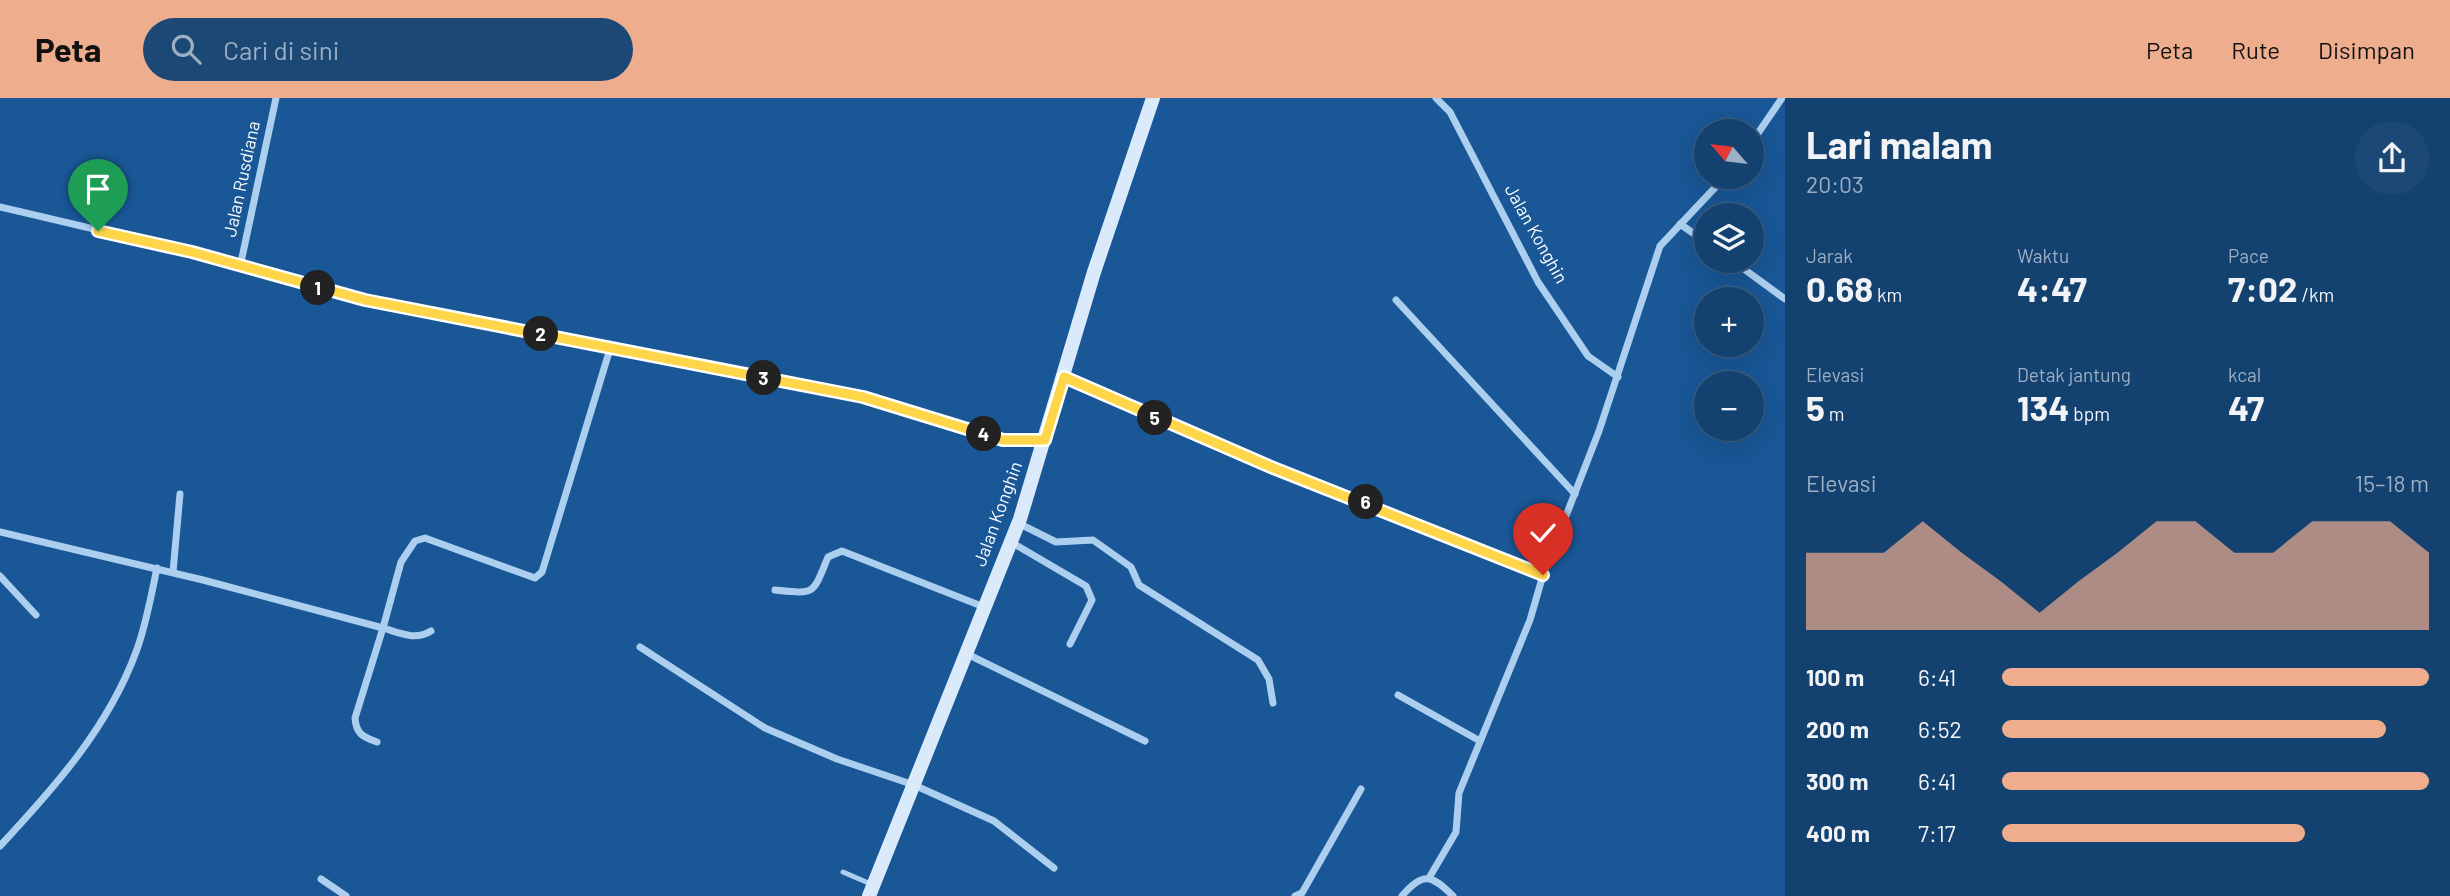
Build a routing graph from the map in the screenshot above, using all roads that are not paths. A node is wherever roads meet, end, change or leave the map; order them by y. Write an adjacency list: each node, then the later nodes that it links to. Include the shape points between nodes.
1 (276, 98): 10 (street, Jalan Rusdiana)
2 (1153, 98): 15 (street, Jalan Konghin)
3 (1437, 98): 16 (street, Jalan Konghin, via 1450,112 1538,282 1588,356)
4 (1782, 98): 5 (street)
5 (1764, 124)
6 (1714, 189): 8 (street)
7 (0, 207): 10 (street)
8 (1680, 224): 9 (street); 16 (street, via 1660,246)
9 (1694, 234)
10 (240, 267): 14 (street, via 365,300)
11 (1749, 273): 12 (street)
12 (1785, 299)
13 (1396, 300): 19 (street)
14 (610, 349): 17 (street, via 863,397 1003,440); 30 (street, via 542,572 536,578 425,538 415,541 401,562)
15 (1064, 377): 17 (street, Jalan Konghin); 25 (street, via 1271,467)
16 (1618, 377): 19 (street)
17 (1045, 440): 20 (street, Jalan Konghin)
18 (180, 494): 24 (street)
19 (1575, 494): 25 (street)
20 (1018, 523): 22 (street, Jalan Konghin); 36 (street, via 1056,542 1093,540 1123,561 1139,585 1258,660 1269,679)
21 (0, 532): 23 (street)
22 (1010, 541): 28 (street, Jalan Konghin); 32 (street, via 1091,593 1092,600)
23 (157, 568): 24 (street); 42 (street, via 138,649 98,727 58,783)
24 (173, 572): 30 (street)
25 (1543, 575): 38 (street, via 1530,620)
26 (0, 576): 29 (street)
27 (775, 590): 28 (street, via 813,590 828,557 842,551)
28 (984, 607): 34 (street, Jalan Konghin)
29 (36, 614)
30 (383, 628): 31 (street, via 422,637); 39 (street, via 355,718 362,737)
31 (431, 631)
32 (1070, 644)
33 (640, 647): 40 (street, via 765,728)
34 (967, 654): 37 (street); 40 (street, Jalan Konghin)
35 (1398, 695): 38 (street)
36 (1273, 703)
37 (1144, 741)
38 (1480, 741): 45 (street, via 1459,793 1456,832)
39 (377, 742)
40 (914, 785): 43 (street, via 994,821); 47 (street, Jalan Konghin)
41 (1362, 789): 48 (street)
42 (0, 846)
43 (1054, 868)
44 (843, 872): 47 (lane)
45 (1429, 878): 51 (street, via 1415,882); 52 (street)
46 (321, 879): 49 (street)
47 (871, 890)
48 (1298, 895): 50 (street)
49 (346, 896)
50 (1311, 896)
51 (1402, 896)
52 (1453, 896)

